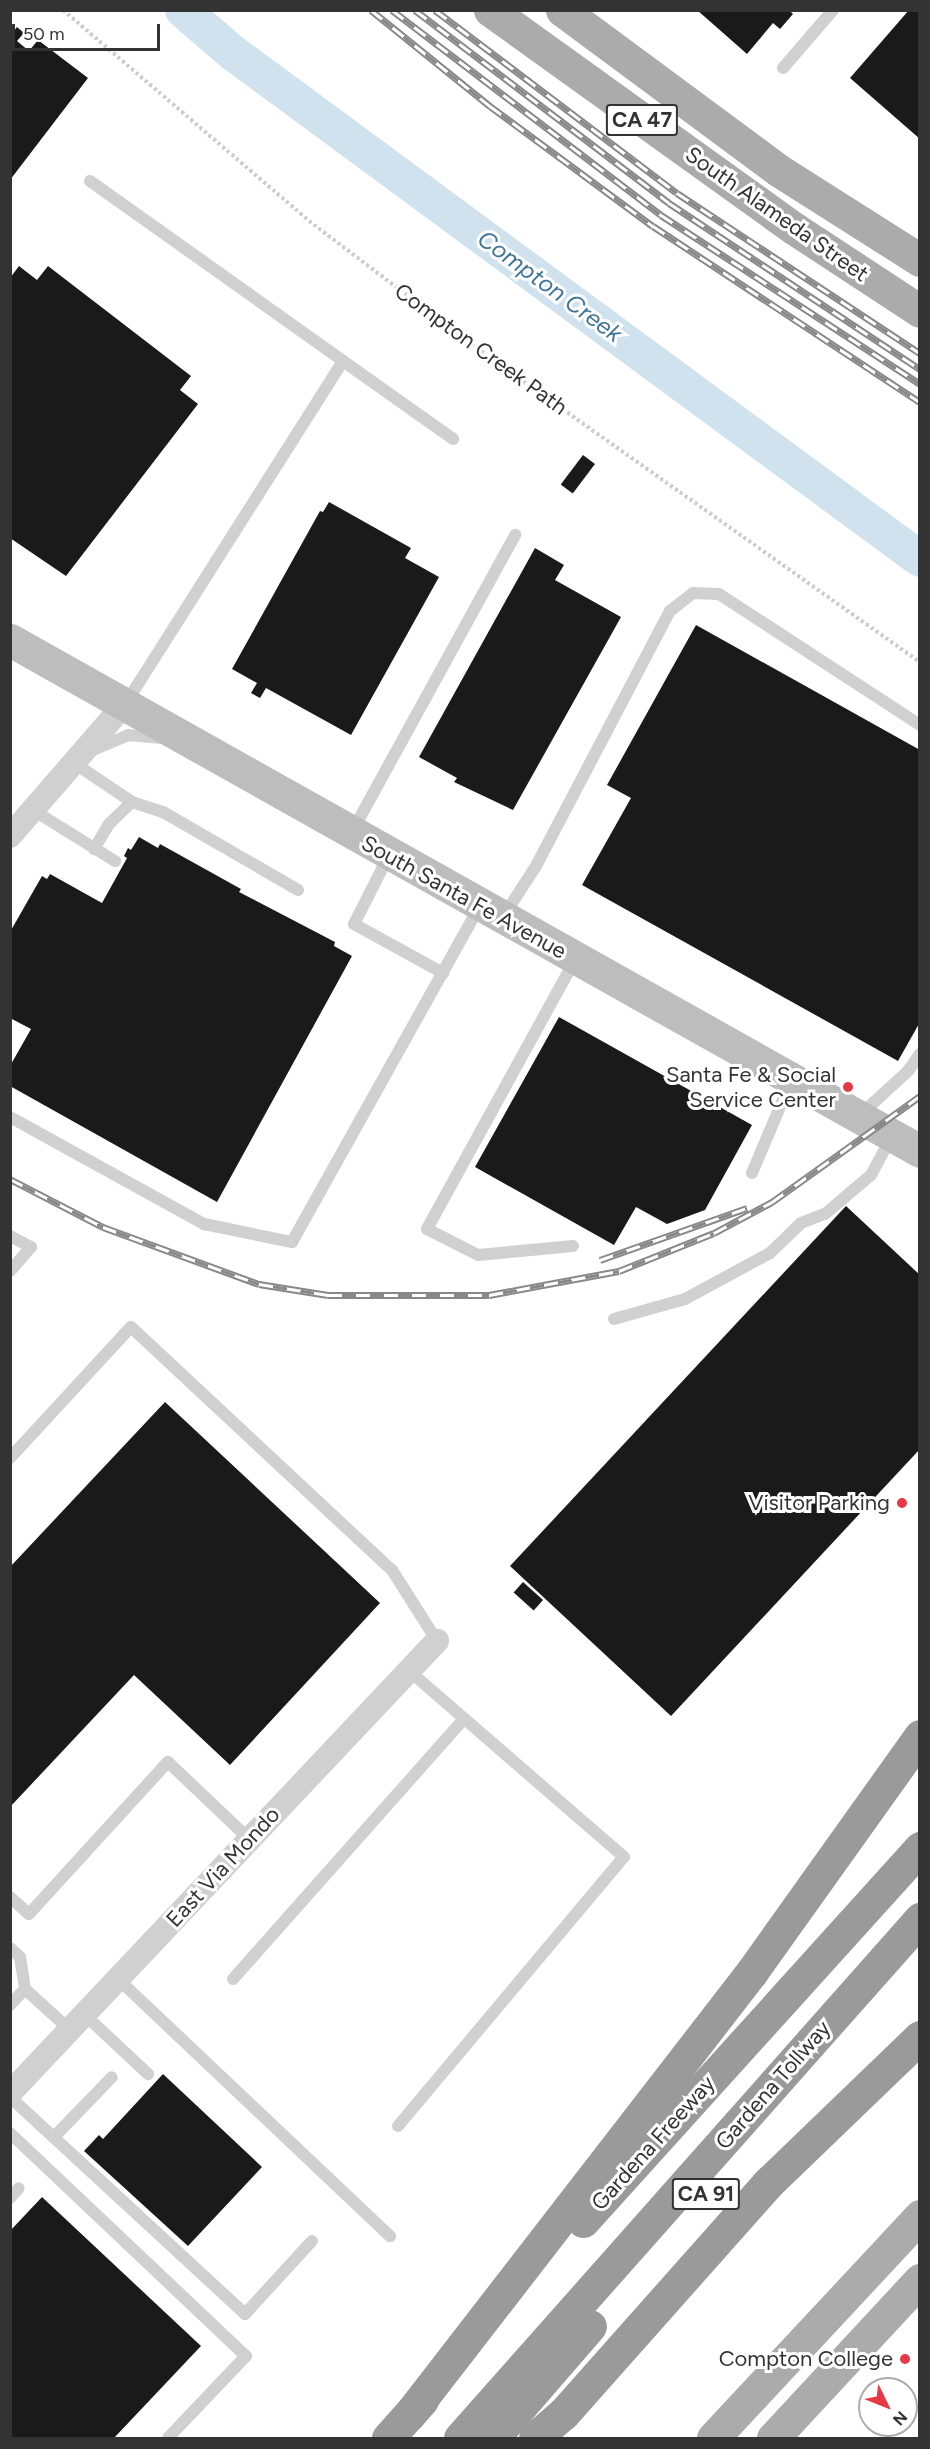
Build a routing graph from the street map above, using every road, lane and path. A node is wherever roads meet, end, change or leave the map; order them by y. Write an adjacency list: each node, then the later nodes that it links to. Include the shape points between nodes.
1 (63, 10): 13 (path, Compton Creek Path, via 309,221 489,357)
2 (490, 10): 8 (main road, South Alameda Street / CA 47, via 795,229)
3 (562, 10): 7 (main road, South Alameda Street / CA 47, via 778,170)
4 (833, 10): 5 (lane)
5 (783, 68)
6 (90, 181): 9 (lane)
7 (920, 261)
8 (920, 311)
9 (343, 361): 10 (lane); 14 (lane)
10 (453, 439)
11 (515, 535): 20 (lane)
12 (10, 640): 14 (main road, South Santa Fe Avenue)
13 (920, 662)
14 (123, 706): 16 (main road, South Santa Fe Avenue); 17 (street)
15 (920, 725): 26 (lane, via 719,594 693,593 670,611 536,866)
16 (187, 742): 17 (lane, via 128,735); 20 (main road, South Santa Fe Avenue)
17 (76, 760): 18 (lane); 19 (street)
18 (132, 802): 22 (lane, via 109,824); 25 (lane, via 163,812)
19 (33, 810): 21 (street); 22 (lane)
20 (352, 834): 23 (main road, South Santa Fe Avenue)
21 (10, 836)
22 (94, 849): 24 (lane)
23 (390, 855): 26 (main road, South Santa Fe Avenue); 28 (lane, via 354,924)
24 (115, 861)
25 (298, 890)
26 (491, 912): 27 (main road, South Santa Fe Avenue); 28 (lane)
27 (576, 959): 30 (main road, South Santa Fe Avenue); 36 (lane, via 427,1229 478,1255)
28 (443, 973): 31 (lane, via 292,1242 204,1224)
29 (920, 1054): 32 (lane, via 908,1071)
30 (791, 1080): 32 (main road, South Santa Fe Avenue); 34 (lane)
31 (10, 1117)
32 (858, 1117): 33 (main road, South Santa Fe Avenue)
33 (906, 1143): 38 (lane, via 825,1214 801,1223 770,1253 685,1299)
34 (752, 1173)
35 (10, 1236): 37 (lane, via 31,1247)
36 (573, 1246)
37 (10, 1271)
38 (614, 1319)
39 (10, 1458): 40 (lane, via 131,1327 392,1570)
40 (437, 1641): 41 (street, East Via Mondo)
41 (409, 1671): 42 (lane); 45 (street, East Via Mondo)
42 (464, 1719): 52 (lane); 61 (lane, via 624,1857)
43 (920, 1736): 68 (highway, via 751,1973)
44 (920, 1829): 54 (highway)
45 (249, 1839): 47 (lane, via 168,1762 29,1914); 51 (street, East Via Mondo)
46 (920, 1848): 54 (highway, Gardena Freeway)
47 (10, 1897)
48 (920, 1919): 70 (highway, Gardena Tollway)
49 (10, 1948): 53 (lane, via 20,1957)
50 (920, 1950): 71 (highway, CA 91)
51 (117, 1978): 56 (street, East Via Mondo); 65 (lane)
52 (234, 1979)
53 (25, 1989): 55 (lane); 56 (lane)
54 (792, 1989): 68 (highway, Gardena Freeway)
55 (10, 2005)
56 (76, 2022): 58 (lane); 60 (street, East Via Mondo)
57 (920, 2037): 72 (highway, via 767,2184 562,2414)
58 (148, 2074)
59 (112, 2077): 63 (lane)
60 (10, 2095): 63 (lane)
61 (398, 2126)
62 (10, 2133): 69 (lane, via 246,2356)
63 (54, 2137): 66 (lane, via 245,2314)
64 (920, 2216): 73 (main road)
65 (390, 2236)
66 (312, 2241)
67 (920, 2280): 74 (main road)
68 (398, 2427)
69 (168, 2439)
70 (460, 2439)
71 (493, 2439)
72 (535, 2439)
73 (713, 2439)
74 (773, 2439)

